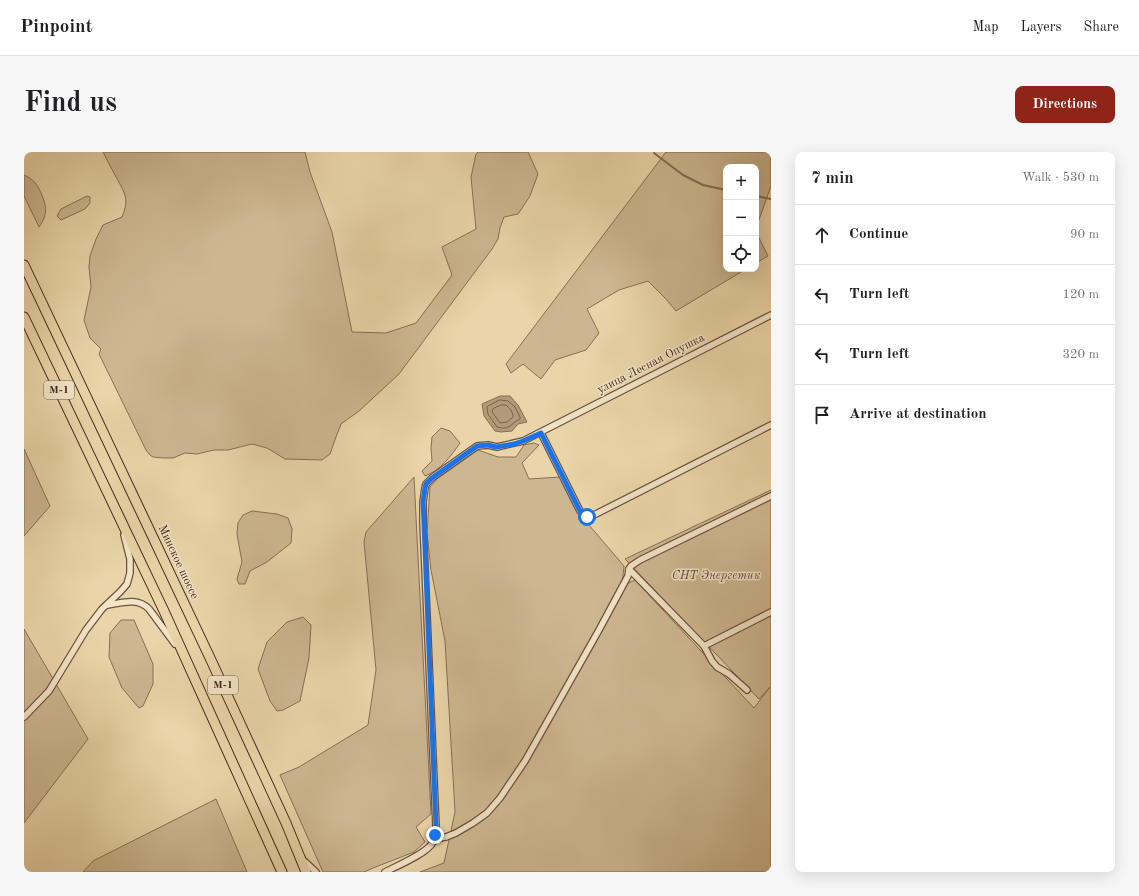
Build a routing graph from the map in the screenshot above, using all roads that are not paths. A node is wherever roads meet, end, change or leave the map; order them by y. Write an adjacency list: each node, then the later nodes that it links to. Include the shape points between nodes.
1 (24, 265): 16 (highway, Минское шоссе / М-1, via 211,660)
2 (771, 315): 5 (street, улица Лесная Опушка)
3 (24, 317): 7 (highway, М-1)
4 (771, 425): 5 (street, via 587,517 580,511)
5 (541, 433): 15 (street, улица Лесная Опушка, via 514,444 496,447 477,446 426,484 423,502 436,826)
6 (771, 496): 8 (street, via 640,560)
7 (120, 520): 9 (street, via 130,560 130,573 127,584); 12 (highway, М-1)
8 (629, 569): 11 (street); 15 (street, via 628,576 599,630 525,761 500,798 487,813 456,833)
9 (108, 605): 12 (street, via 130,601 147,606); 14 (street, via 86,630 49,691)
10 (771, 612): 11 (street)
11 (704, 646): 13 (street, via 712,661)
12 (183, 653): 17 (highway, М-1)
13 (746, 690)
14 (24, 717)
15 (434, 839): 20 (street, via 431,846 422,853)
16 (301, 859): 18 (highway, Минское шоссе / М-1); 19 (street)
17 (282, 872)
18 (306, 872)
19 (316, 872)
20 (386, 872)

